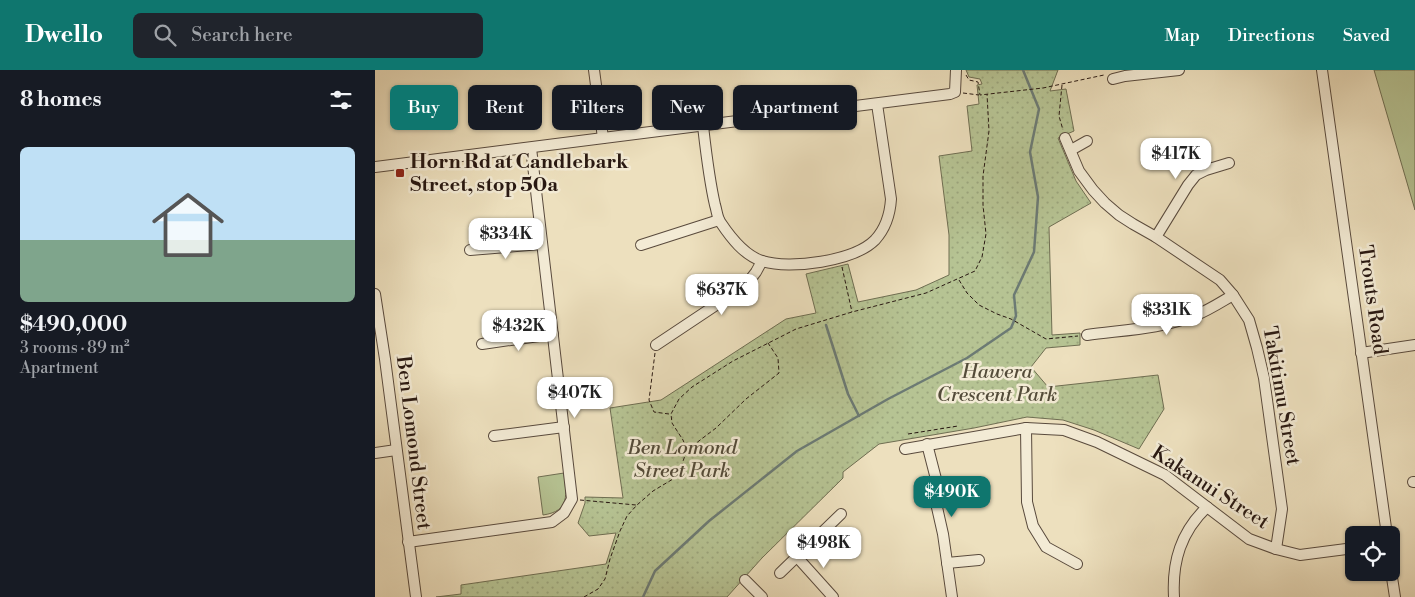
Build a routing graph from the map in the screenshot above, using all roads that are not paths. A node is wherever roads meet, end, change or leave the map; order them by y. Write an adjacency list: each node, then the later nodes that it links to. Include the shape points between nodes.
1 (594, 70): 10 (street)
2 (956, 70): 6 (street, via 955,92)
3 (1179, 70): 5 (street)
4 (1322, 70): 30 (street, Trouts Road)
5 (1113, 79)
6 (877, 104): 7 (street); 22 (street, via 891,198 886,224 875,240 840,257 802,265)
7 (723, 123)
8 (670, 130): 10 (street)
9 (704, 130): 17 (street)
10 (603, 138): 13 (street)
11 (1065, 138): 14 (street, Takitimu Street)
12 (1087, 141): 14 (street)
13 (531, 148): 16 (street); 19 (street)
14 (1071, 150): 18 (street, Takitimu Street, via 1079,172 1105,203)
15 (1229, 162): 18 (street, via 1196,175)
16 (375, 167)
17 (719, 220): 20 (street); 22 (street, via 741,248)
18 (1156, 237): 24 (street, Takitimu Street, via 1220,280)
19 (541, 244): 21 (street); 25 (street)
20 (641, 245)
21 (470, 250)
22 (762, 261): 28 (street, via 746,285)
23 (375, 294): 31 (street, Ben Lomond Street)
24 (1233, 295): 26 (street, via 1199,315 1179,321); 43 (street, Takitimu Street, via 1249,320 1264,378 1282,509)
25 (553, 334): 27 (street); 32 (street)
26 (1087, 335)
27 (482, 344)
28 (656, 345)
29 (1415, 345): 30 (street)
30 (1361, 353): 41 (street, Trouts Road)
31 (380, 360): 37 (street, Ben Lomond Street)
32 (564, 427): 34 (street); 42 (street, via 572,499 564,513 552,522)
33 (1026, 428): 35 (street, Kakanui Street); 39 (street, Kakanui Street, via 1064,430 1097,442 1165,475); 48 (street, via 1027,502 1033,526 1046,547)
34 (494, 436)
35 (927, 444): 36 (street, Kakanui Street); 47 (street, via 936,479 936,503)
36 (905, 449)
37 (396, 450): 38 (street); 42 (street, Ben Lomond Street)
38 (375, 453)
39 (1207, 507): 43 (street, Kakanui Street, via 1249,539); 56 (street, via 1182,540 1174,573)
40 (841, 514): 45 (street)
41 (1386, 526)
42 (408, 542): 52 (street, Ben Lomond Street)
43 (1276, 549): 44 (street, Kakanui Street, via 1301,555)
44 (1345, 549)
45 (797, 557): 49 (street); 54 (street)
46 (979, 560): 47 (street)
47 (947, 563): 55 (street)
48 (1077, 564)
49 (780, 573)
50 (745, 580): 53 (street)
51 (1393, 581): 57 (street)
52 (416, 597)
53 (762, 597)
54 (833, 597)
55 (951, 597)
56 (1174, 597)
57 (1395, 597)

